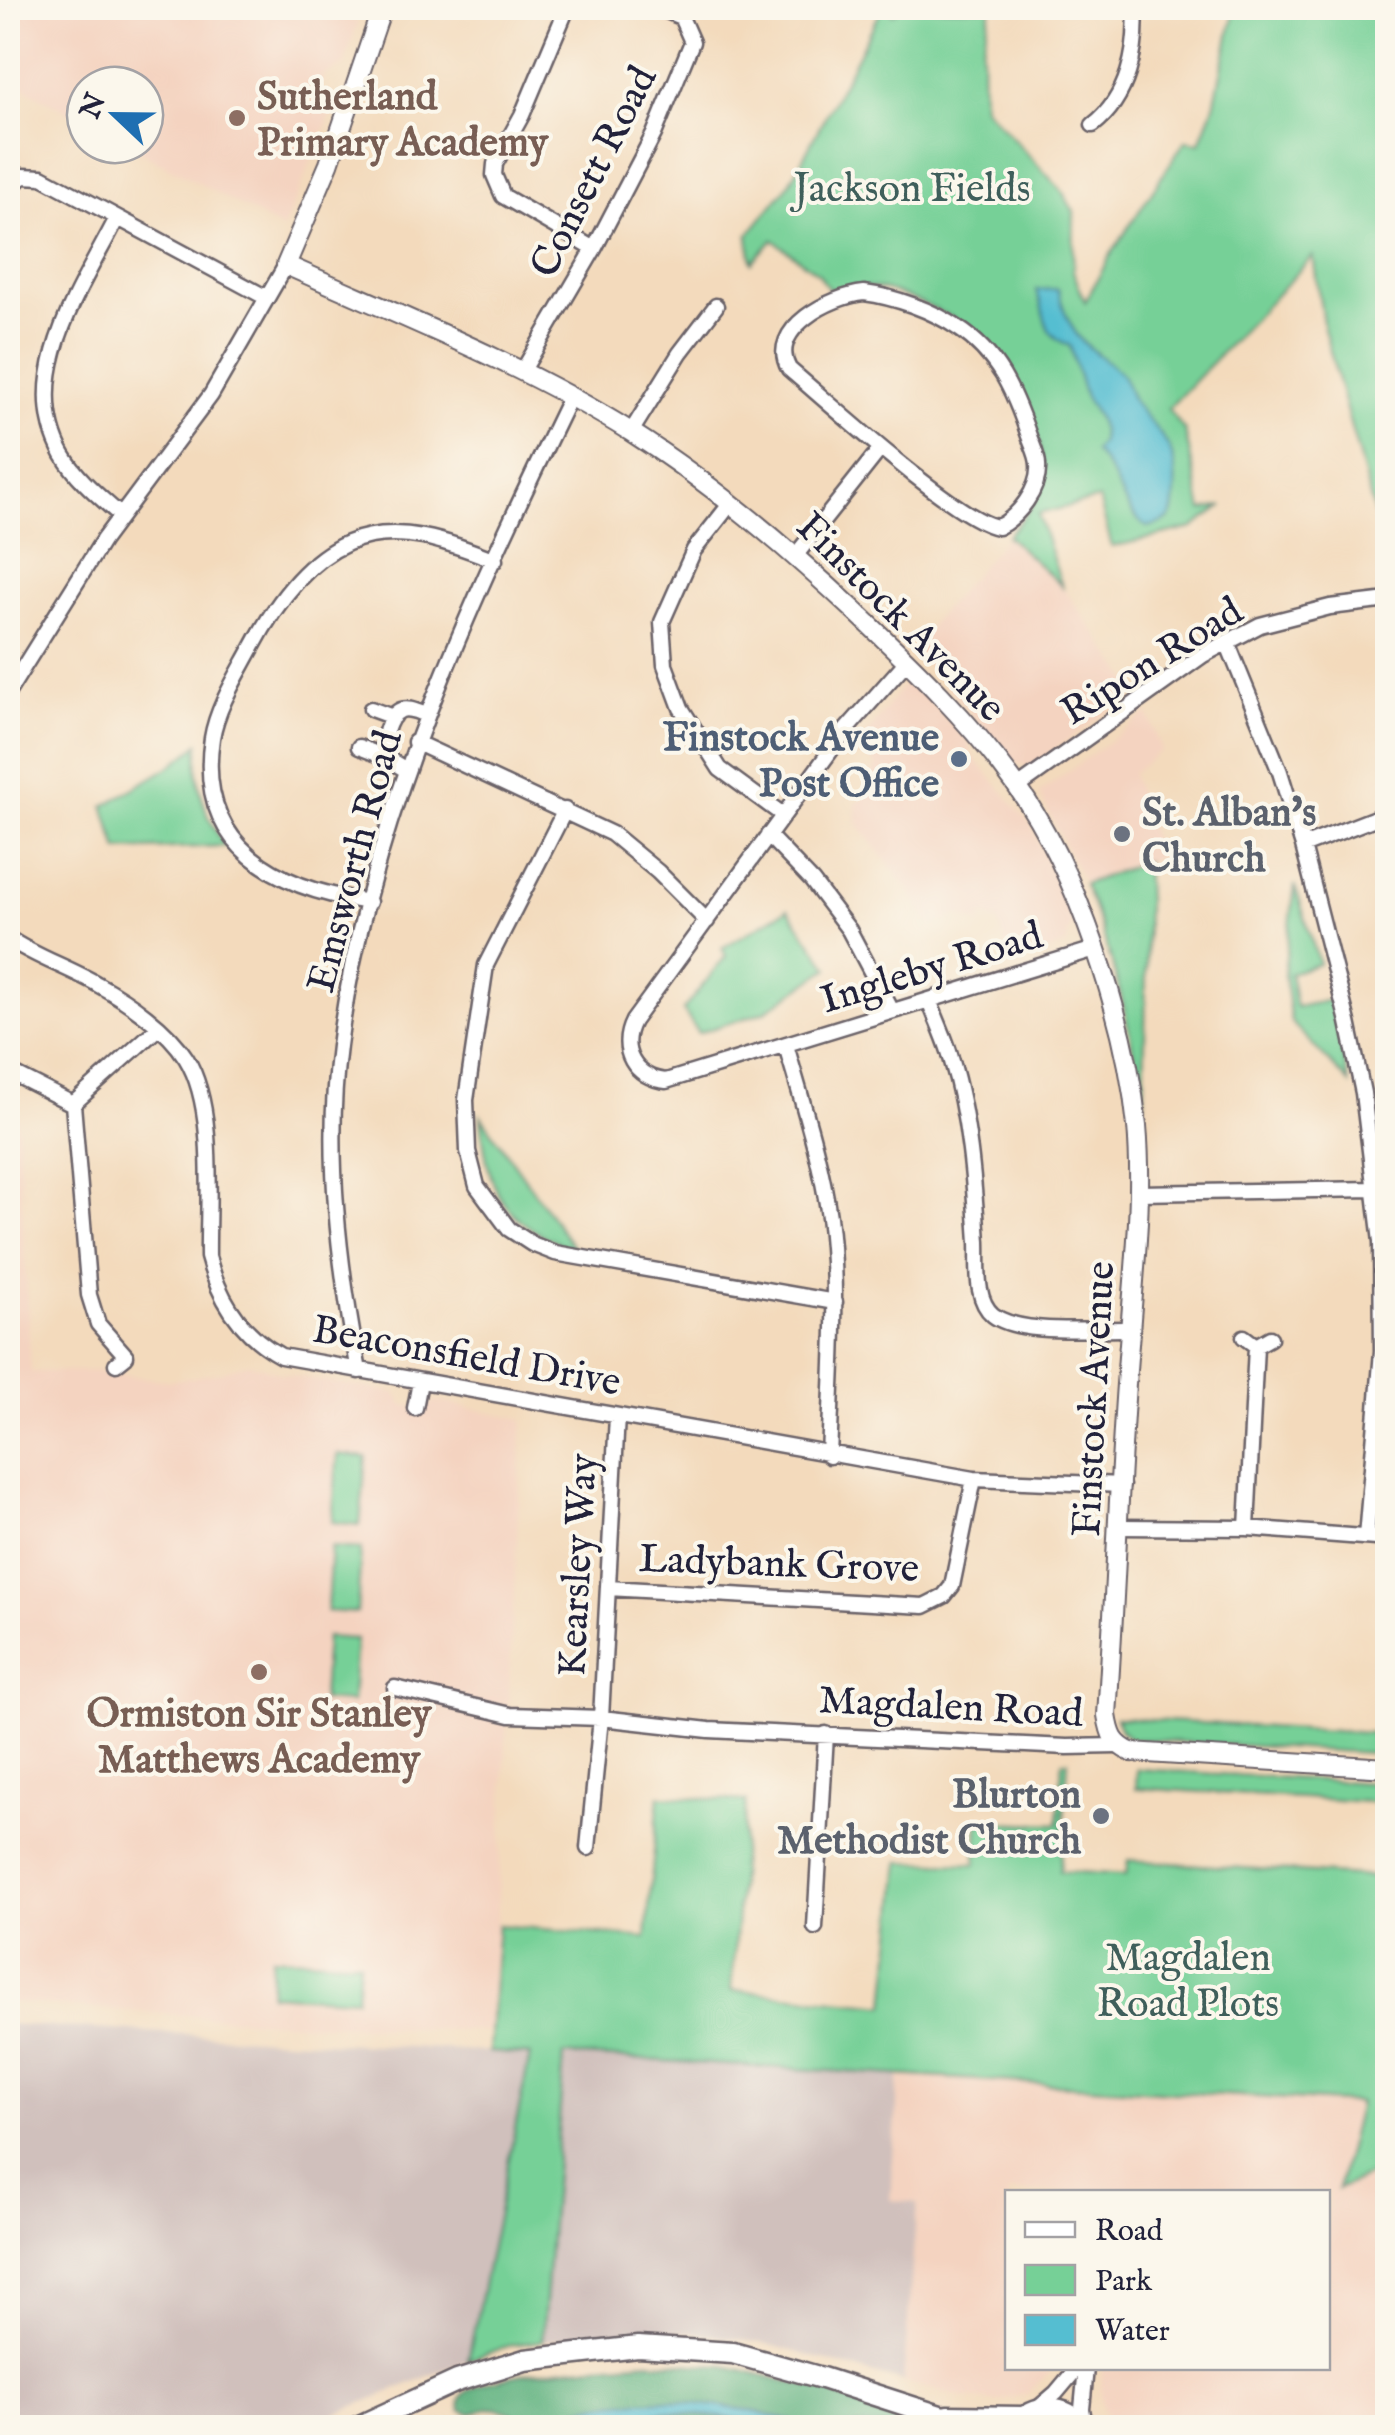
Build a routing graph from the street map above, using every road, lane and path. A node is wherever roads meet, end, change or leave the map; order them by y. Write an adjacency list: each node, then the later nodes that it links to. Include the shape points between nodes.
1 (382, 8): 9 (street)
2 (567, 8): 8 (street, via 494,175 503,196)
3 (658, 8): 8 (street, Consett Road, via 681,18 692,42 654,134)
4 (1136, 8): 5 (street, via 1130,73 1113,118)
5 (1093, 124)
6 (8, 188): 7 (street, via 22,176 42,177)
7 (118, 218): 10 (street); 17 (street, via 67,311 53,360 50,414 63,454)
8 (594, 249): 12 (street, Consett Road)
9 (286, 265): 10 (street); 12 (street, Finstock Avenue)
10 (267, 298): 17 (street, via 211,395)
11 (716, 306): 14 (street)
12 (522, 372): 13 (street, Finstock Avenue)
13 (570, 398): 14 (street, Finstock Avenue); 19 (street, Emsworth Road)
14 (631, 432): 16 (street, Finstock Avenue)
15 (882, 448): 15 (street, via 988,526 1011,520 1035,487 1038,465 1016,399 986,351 926,312 880,295 842,296 799,323 785,344 785,363); 18 (street)
16 (731, 503): 18 (street, Finstock Avenue); 35 (street, via 694,550 662,622 665,665 681,708 720,770)
17 (121, 516): 23 (street)
18 (796, 555): 22 (street, Finstock Avenue)
19 (495, 560): 26 (street, Emsworth Road); 38 (street, via 436,538 348,543 290,588 220,710 212,785 242,850 282,879)
20 (1388, 600): 21 (street, Ripon Road, via 1260,625)
21 (1228, 642): 32 (street, Ripon Road); 37 (street)
22 (907, 661): 32 (street, Finstock Avenue); 35 (street)
23 (14, 665): 24 (street)
24 (8, 692)
25 (371, 709): 27 (street)
26 (427, 715): 27 (street, via 400,710); 28 (street, Emsworth Road)
27 (393, 717): 30 (street)
28 (416, 742): 31 (street, Emsworth Road); 33 (street)
29 (359, 747): 30 (street)
30 (384, 757): 31 (street)
31 (406, 770): 38 (street, Emsworth Road)
32 (1018, 788): 41 (street, Finstock Avenue)
33 (564, 810): 39 (street, via 612,834); 50 (street, via 486,965 466,1100 477,1186 508,1229 556,1253)
34 (1388, 813): 37 (street)
35 (783, 815): 36 (street)
36 (768, 835): 39 (street); 43 (street, via 849,930)
37 (1303, 846): 48 (street, via 1363,1093)
38 (369, 902): 55 (street, Emsworth Road, via 341,1030 334,1108 340,1243)
39 (707, 921): 45 (street, Ingleby Road, via 628,1032 627,1051 637,1069 666,1080)
40 (8, 938): 44 (street, Beaconsfield Drive, via 102,987)
41 (1095, 949): 42 (street, Ingleby Road); 49 (street, Finstock Avenue, via 1115,1011 1136,1125)
42 (929, 1000): 43 (street, Ingleby Road); 51 (street, via 964,1119 980,1299 1001,1320 1026,1327)
43 (892, 1011): 45 (street, Ingleby Road)
44 (158, 1028): 47 (street); 55 (street, Beaconsfield Drive, via 185,1057 200,1100 208,1257 221,1295 269,1350)
45 (786, 1046): 50 (street, via 829,1216)
46 (8, 1071): 47 (street)
47 (73, 1104): 54 (street, via 90,1295 98,1324 126,1356)
48 (1374, 1189): 49 (street); 53 (street)
49 (1138, 1193): 51 (street, Finstock Avenue)
50 (836, 1302): 59 (street)
51 (1130, 1329): 61 (street, Finstock Avenue)
52 (1257, 1340): 63 (street)
53 (1384, 1351): 64 (street)
54 (116, 1364)
55 (359, 1371): 56 (street, Beaconsfield Drive)
56 (420, 1382): 57 (street); 58 (street, Beaconsfield Drive)
57 (415, 1408)
58 (617, 1416): 59 (street, Beaconsfield Drive); 66 (street, Kearsley Way)
59 (829, 1456): 60 (street, Beaconsfield Drive)
60 (974, 1480): 61 (street, Beaconsfield Drive); 66 (street, Ladybank Grove, via 952,1586 934,1604)
61 (1122, 1485): 62 (street, Finstock Avenue)
62 (1120, 1527): 63 (street); 70 (street, Finstock Avenue, via 1107,1715)
63 (1247, 1528): 64 (street)
64 (1366, 1537): 65 (street)
65 (1388, 1539)
66 (608, 1588): 68 (street, Kearsley Way)
67 (395, 1688): 68 (street, Magdalen Road, via 510,1715)
68 (601, 1718): 69 (street, Magdalen Road); 72 (street, Kearsley Way)
69 (826, 1734): 70 (street, Magdalen Road); 73 (street)
70 (1117, 1746): 71 (street, Magdalen Road)
71 (1388, 1768)
72 (591, 1849)
73 (815, 1927)
74 (1075, 2370): 77 (street)
75 (1086, 2370): 78 (street)
76 (940, 2416): 77 (main road); 79 (main road, via 733,2353 638,2347 526,2360 457,2381); 80 (main road)
77 (1024, 2419): 78 (main road, via 1046,2409 1065,2412)
78 (1085, 2427)
79 (355, 2428)
80 (961, 2428)

